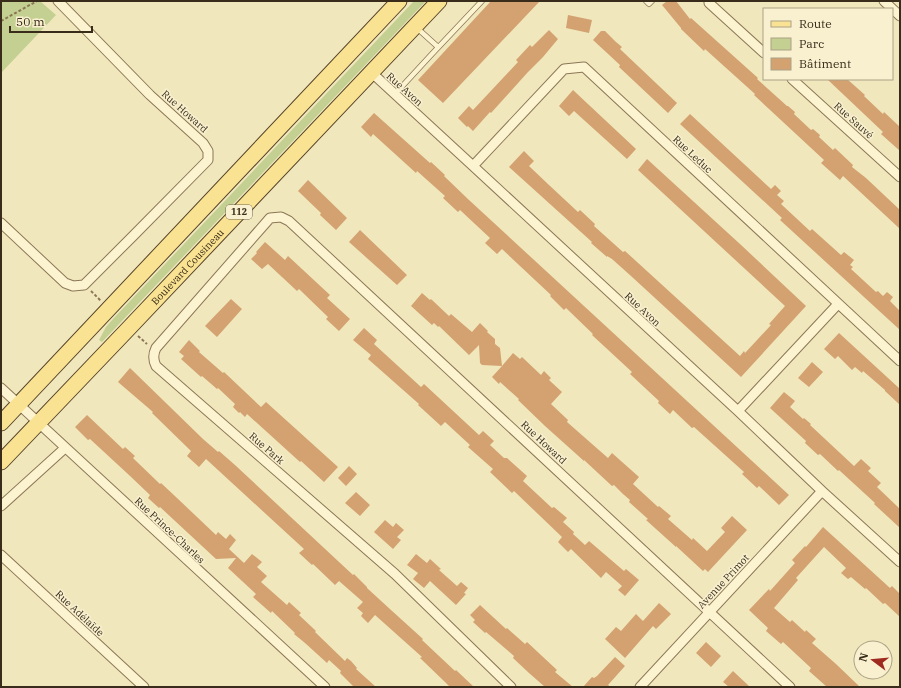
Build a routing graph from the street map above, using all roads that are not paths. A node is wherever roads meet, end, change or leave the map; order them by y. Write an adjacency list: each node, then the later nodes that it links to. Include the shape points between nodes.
1 (58, 1): 19 (street, Rue Howard, via 150,95 203,143 208,151 208,160 84,285 73,286 65,282)
2 (399, 1): 23 (main road, 112)
3 (439, 1): 10 (main road, Boulevard Cousineau / 112)
4 (482, 1): 11 (lane)
5 (646, 1): 6 (lane, via 649,4)
6 (652, 1)
7 (884, 1): 9 (street)
8 (709, 2): 12 (street)
9 (891, 8)
10 (415, 27): 11 (lane); 13 (main road, Boulevard Cousineau / 112)
11 (438, 48): 15 (lane)
12 (763, 52)
13 (371, 72): 15 (street, Rue Avon); 26 (main road, Boulevard Cousineau / 112)
14 (793, 80): 17 (street, Rue Sauvé)
15 (395, 94): 16 (street, Rue Avon)
16 (473, 166): 20 (street, Rue Leduc, via 564,69 584,67); 24 (street, Rue Avon)
17 (900, 177)
18 (281, 217): 33 (street, Rue Howard, via 290,221); 36 (street, Rue Park, via 270,218 156,348 156,366 395,574)
19 (1, 223)
20 (838, 304): 21 (street, Rue Leduc); 24 (street)
21 (900, 361)
22 (1, 388): 23 (street, Rue Prince-Charles)
23 (18, 404): 25 (main road, 112); 26 (street, Rue Prince-Charles)
24 (738, 411): 29 (street, Rue Avon)
25 (1, 423)
26 (39, 423): 27 (street, Rue Prince-Charles); 28 (main road, Boulevard Cousineau / 112)
27 (65, 448): 30 (street); 35 (street, Rue Prince-Charles)
28 (1, 462)
29 (822, 491): 32 (street, Rue Avon); 33 (street, Avenue Primot)
30 (1, 506)
31 (1, 555): 34 (street, Rue Adélaïde)
32 (900, 562)
33 (709, 612): 37 (street, Avenue Primot); 38 (street, Rue Howard)
34 (144, 687)
35 (325, 687)
36 (511, 687)
37 (640, 687)
38 (790, 687)

